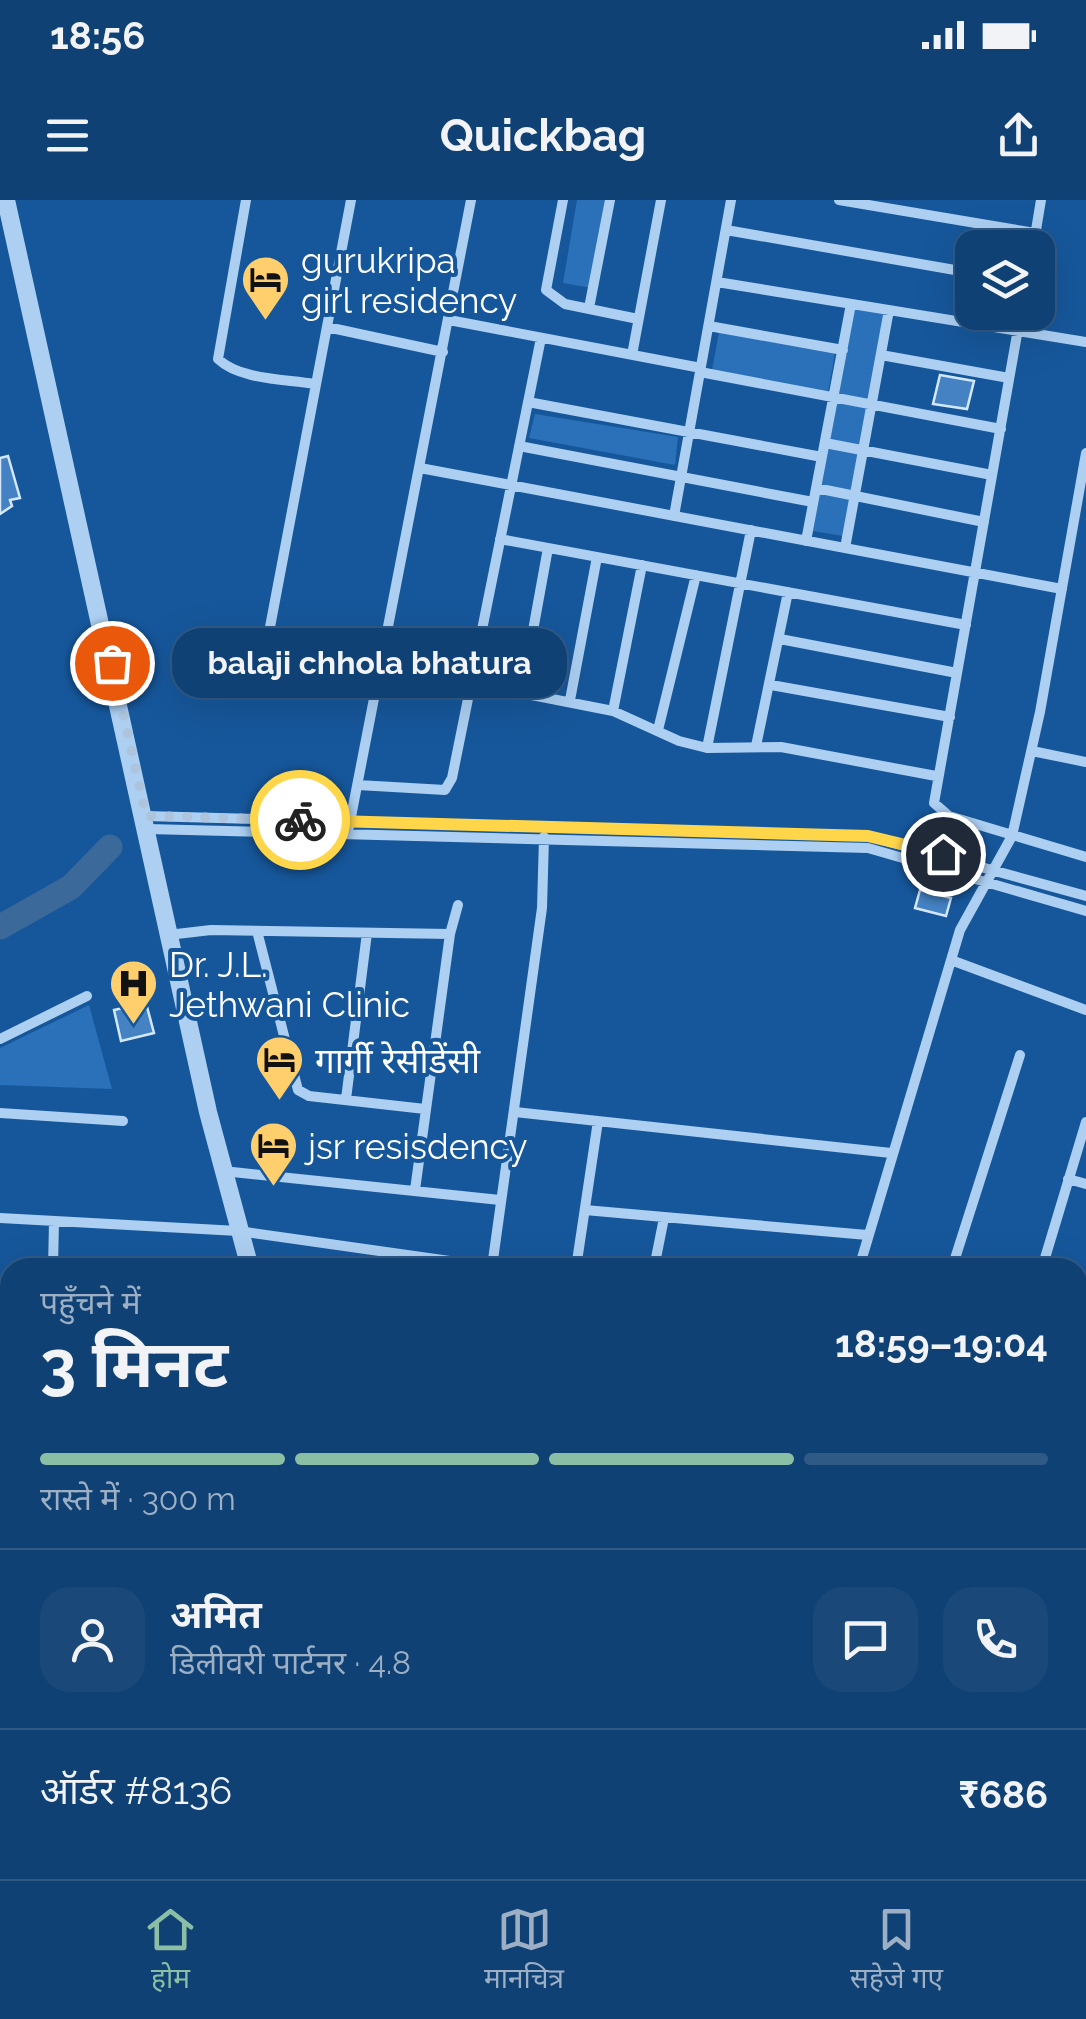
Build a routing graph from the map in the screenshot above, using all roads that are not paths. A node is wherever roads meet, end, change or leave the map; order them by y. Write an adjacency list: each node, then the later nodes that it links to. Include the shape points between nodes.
1 (6, 200): 84 (street)
2 (246, 200): 34 (street, via 218,359 227,368)
3 (350, 200): 22 (street)
4 (471, 200): 20 (street)
5 (564, 200): 17 (street, via 546,290 553,299)
6 (610, 200): 17 (street)
7 (661, 200): 19 (street)
8 (732, 200): 11 (street)
9 (839, 200): 12 (street)
10 (1041, 200): 13 (street)
11 (726, 230): 14 (street); 15 (street)
12 (1017, 230)
13 (1036, 230)
14 (955, 270)
15 (716, 282): 16 (street); 23 (street)
16 (851, 304): 18 (street); 28 (street)
17 (589, 308): 19 (street)
18 (890, 310): 21 (street); 31 (street)
19 (638, 318): 30 (street)
20 (449, 320): 26 (street); 29 (street)
21 (955, 320)
22 (327, 326): 29 (street); 34 (street)
23 (708, 326): 28 (street); 32 (street)
24 (1018, 330): 33 (street)
25 (1023, 330): 27 (street)
26 (542, 338): 30 (street); 36 (street)
27 (1086, 342)
28 (842, 350): 35 (street)
29 (443, 352): 45 (street)
30 (632, 354): 32 (street)
31 (881, 355): 33 (street); 37 (street)
32 (701, 370): 35 (street); 39 (street)
33 (1010, 378): 38 (street)
34 (314, 384): 68 (street, via 270,627 282,643)
35 (834, 398): 37 (street); 40 (street)
36 (528, 402): 39 (street); 41 (street)
37 (872, 404): 38 (street); 42 (street)
38 (1000, 429): 47 (street)
39 (690, 430): 44 (street); 46 (street)
40 (825, 443): 42 (street); 44 (street)
41 (520, 446): 46 (street); 48 (street)
42 (863, 452): 47 (street); 50 (street)
43 (1086, 452): 64 (street)
44 (822, 457): 49 (street)
45 (420, 468): 48 (street); 68 (street)
46 (681, 475): 51 (street); 52 (street)
47 (992, 475): 53 (street)
48 (512, 485): 52 (street); 55 (street)
49 (816, 488): 50 (street); 51 (street)
50 (854, 498): 53 (street); 58 (street)
51 (813, 502): 56 (street)
52 (674, 516): 54 (street)
53 (984, 522): 61 (street)
54 (750, 530): 56 (street); 63 (street)
55 (500, 540): 57 (street); 70 (street)
56 (806, 541): 58 (street)
57 (548, 548): 59 (street); 72 (street)
58 (845, 548): 61 (street)
59 (597, 557): 60 (street); 73 (street)
60 (642, 565): 62 (street); 74 (street)
61 (975, 573): 64 (street); 66 (street)
62 (696, 575): 63 (street); 76 (street)
63 (741, 584): 65 (street); 78 (street)
64 (1062, 589): 79 (street)
65 (788, 592): 66 (street); 67 (street)
66 (966, 625): 69 (street)
67 (780, 639): 69 (street); 71 (street)
68 (378, 663): 82 (street)
69 (958, 673): 75 (street)
70 (472, 683): 72 (street); 82 (street, via 446,790)
71 (771, 685): 75 (street); 77 (street)
72 (522, 692): 73 (street)
73 (570, 700): 74 (street)
74 (612, 711): 76 (street)
75 (950, 717): 81 (street)
76 (658, 730): 78 (street)
77 (756, 746): 78 (street); 81 (street)
78 (708, 748)
79 (1032, 752): 80 (street); 87 (street)
80 (1086, 762)
81 (936, 776): 87 (street, via 933,796 940,811)
82 (358, 784): 83 (street)
83 (350, 822): 84 (street); 85 (street); 86 (street)
84 (147, 823): 86 (street); 97 (street)
85 (544, 832): 86 (street); 89 (street, via 868,836); 90 (street, via 868,848); 105 (street, via 542,908)
86 (348, 834)
87 (1012, 836): 88 (street); 89 (street)
88 (1086, 857)
89 (994, 870): 90 (street); 91 (street)
90 (986, 880): 93 (street); 98 (street)
91 (1086, 896)
92 (458, 905): 96 (street)
93 (1086, 911)
94 (257, 931): 95 (street); 97 (street); 103 (street, via 293,1080 309,1096)
95 (366, 933): 96 (street); 103 (street)
96 (450, 934): 104 (street)
97 (168, 936): 111 (street)
98 (951, 960): 100 (street); 110 (street)
99 (87, 996): 101 (street)
100 (1086, 1010)
101 (0, 1038)
102 (1020, 1055): 129 (street)
103 (346, 1100): 104 (street)
104 (425, 1109): 114 (street)
105 (514, 1112): 108 (street); 115 (street)
106 (0, 1113): 107 (street)
107 (122, 1121)
108 (598, 1122): 110 (street); 116 (street)
109 (1086, 1122): 112 (street)
110 (891, 1153): 121 (street)
111 (223, 1171): 114 (street); 120 (street)
112 (1068, 1179): 113 (street); 130 (street)
113 (1086, 1184)
114 (415, 1190): 115 (street)
115 (500, 1200): 125 (street)
116 (585, 1210): 118 (street); 126 (street)
117 (0, 1218): 119 (street)
118 (664, 1218): 121 (street); 127 (street)
119 (54, 1221): 120 (street); 122 (street)
120 (238, 1231): 123 (street); 124 (street)
121 (867, 1235): 128 (street)
122 (53, 1258)
123 (247, 1258)
124 (423, 1258)
125 (493, 1258)
126 (578, 1258)
127 (656, 1258)
128 (861, 1258)
129 (955, 1258)
130 (1045, 1258)

